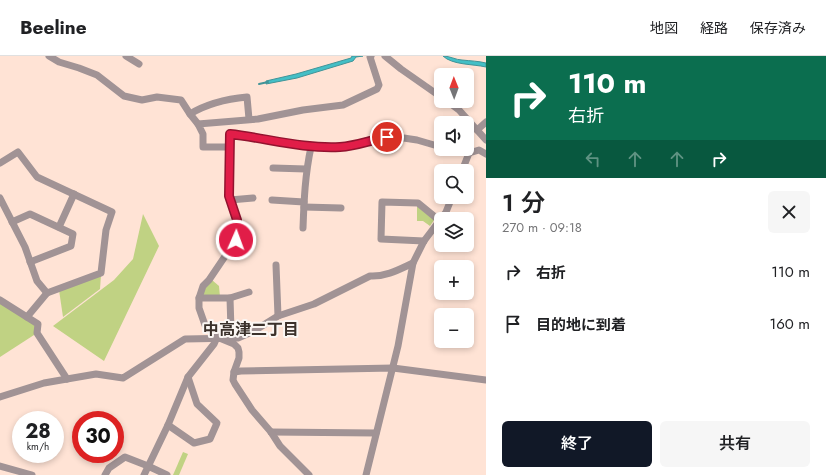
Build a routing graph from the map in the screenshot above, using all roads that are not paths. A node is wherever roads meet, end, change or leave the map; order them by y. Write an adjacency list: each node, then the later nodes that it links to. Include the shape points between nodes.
1 (49, 56): 8 (street, via 97,75 124,96 142,100 157,97 181,100)
2 (126, 56): 5 (street)
3 (371, 56): 9 (street, via 379,85 377,89 343,105)
4 (385, 56): 6 (street)
5 (139, 64)
6 (434, 92)
7 (456, 108): 12 (street)
8 (190, 114): 9 (street, via 216,102 247,97); 11 (street)
9 (249, 119): 11 (street)
10 (486, 122): 12 (street)
11 (198, 124): 15 (street, via 203,134 204,147)
12 (477, 130): 13 (street)
13 (486, 140)
14 (434, 145): 16 (street, via 417,140 387,137 341,147)
15 (229, 147): 16 (street, via 230,134); 25 (street)
16 (311, 147): 21 (street)
17 (474, 152): 18 (street, via 479,150)
18 (486, 154)
19 (0, 163): 22 (street, via 18,152 37,177)
20 (273, 168): 21 (street)
21 (306, 169): 27 (street)
22 (74, 194): 31 (street); 39 (street, via 112,212 106,230 101,272)
23 (0, 198): 30 (street)
24 (253, 198): 25 (street)
25 (230, 200): 40 (street, via 237,220 236,240 203,286)
26 (272, 200): 27 (street)
27 (304, 204): 28 (street); 32 (street)
28 (341, 208)
29 (434, 216): 34 (street, via 418,203 382,202 381,238)
30 (12, 222): 31 (street, via 30,214); 35 (street)
31 (59, 227): 35 (street, via 73,234 71,246)
32 (303, 228)
33 (434, 228): 34 (street)
34 (424, 241): 36 (street)
35 (30, 262): 39 (street, via 37,281)
36 (413, 262): 43 (street, via 391,273 378,277 370,276 314,304); 46 (street)
37 (276, 265): 43 (street)
38 (249, 292): 41 (street)
39 (47, 293): 44 (street)
40 (199, 298): 41 (street); 45 (street, via 199,308 205,325)
41 (230, 298): 45 (street, via 231,330)
42 (0, 300): 44 (street)
43 (278, 316): 45 (street, via 238,338)
44 (26, 317): 49 (street, via 38,324 37,333)
45 (220, 337): 47 (street, via 238,348 239,358); 48 (street); 49 (street, via 185,339 123,378 96,374)
46 (393, 368): 47 (street); 50 (street); 54 (street)
47 (234, 372): 53 (street, via 235,384)
48 (188, 377): 52 (street); 52 (street, via 197,404 217,423 210,439 194,443)
49 (67, 378): 51 (street)
50 (486, 380)
51 (0, 397)
52 (168, 425): 56 (street)
53 (270, 432): 54 (street); 61 (street)
54 (376, 433): 62 (street)
55 (0, 466): 57 (street)
56 (148, 466): 58 (street, via 124,457 109,468); 59 (street); 60 (street)
57 (32, 475)
58 (105, 475)
59 (144, 475)
60 (167, 475)
61 (308, 475)
62 (366, 475)

